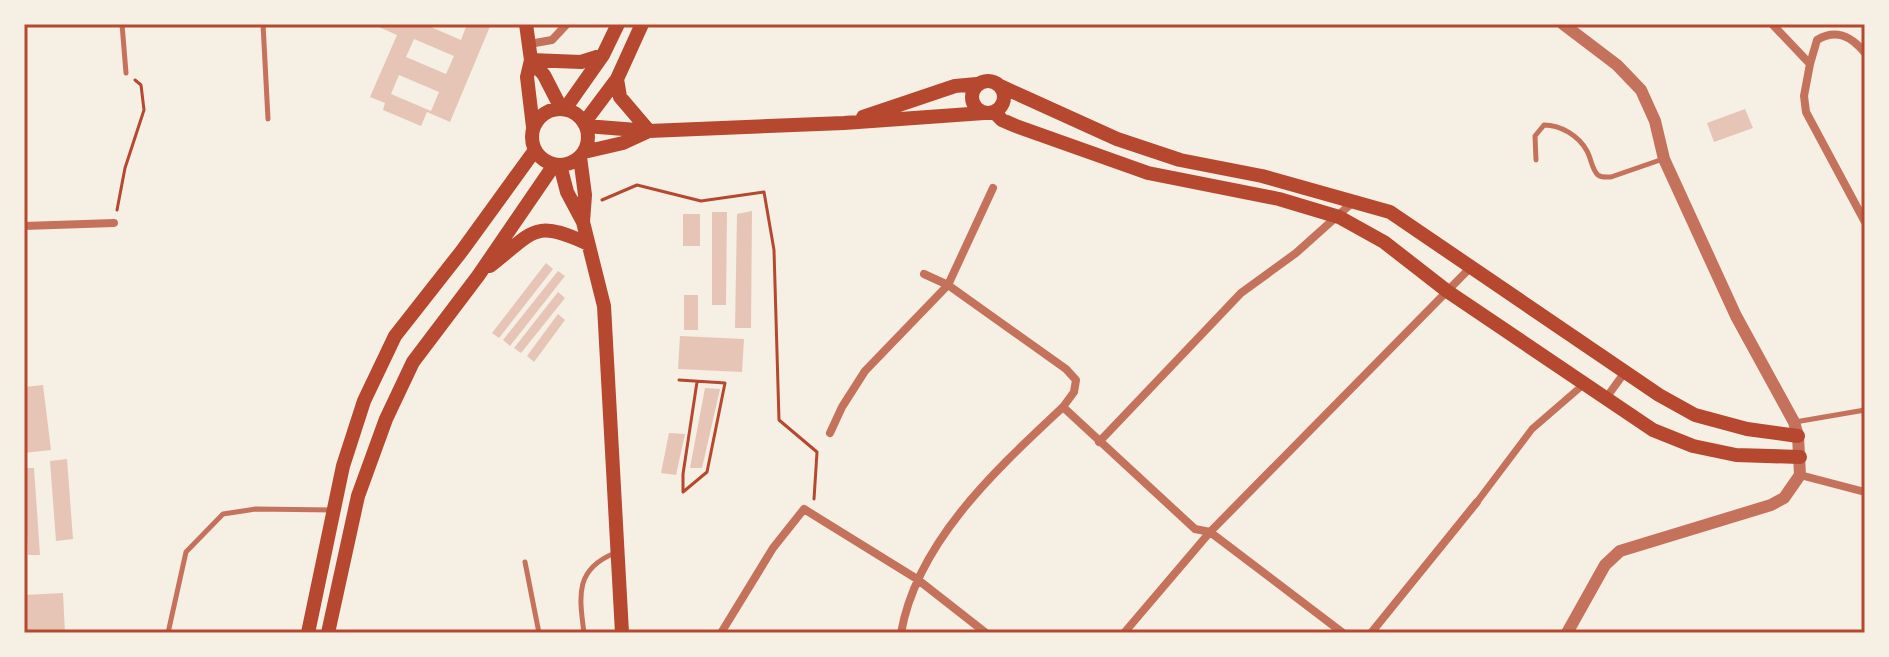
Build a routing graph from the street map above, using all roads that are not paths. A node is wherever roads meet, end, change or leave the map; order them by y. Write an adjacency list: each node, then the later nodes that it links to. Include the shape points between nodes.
1 (122, 24): 13 (lane)
2 (263, 24): 19 (lane)
3 (526, 24): 9 (main road)
4 (567, 24): 9 (street)
5 (618, 24): 11 (main road)
6 (642, 24): 14 (main road)
7 (1563, 24): 26 (street, via 1641,90)
8 (1772, 24): 12 (street)
9 (530, 52): 11 (main road, via 581,62); 17 (main road); 22 (main road)
10 (1865, 53): 12 (street, via 1854,40 1834,34 1817,40)
11 (603, 55): 17 (main road)
12 (1810, 64): 33 (street, via 1806,112)
13 (126, 73)
14 (617, 79): 21 (main road); 23 (main road, via 620,97)
15 (977, 84): 16 (main road, via 992,81); 18 (main road, via 973,103); 20 (main road, via 955,86)
16 (1000, 86): 18 (main road, via 1004,100); 30 (main road, via 1180,160)
17 (563, 109): 21 (main road); 22 (main road, via 542,114)
18 (989, 112): 20 (main road); 32 (main road, via 1148,173 1279,199)
19 (268, 119)
20 (844, 123): 23 (main road)
21 (585, 124): 23 (main road); 25 (main road, via 588,142)
22 (533, 127): 24 (main road)
23 (649, 131): 25 (main road)
24 (535, 150): 28 (main road, via 545,162); 54 (main road, via 395,336 364,401)
25 (582, 154): 28 (main road); 31 (main road)
26 (1664, 159): 27 (lane, via 1602,177 1579,141 1555,125 1544,125 1535,136); 47 (street, via 1736,316)
27 (1536, 160)
28 (557, 165): 31 (main road); 39 (main road)
29 (993, 188): 40 (street)
30 (1353, 201): 32 (street); 37 (main road, via 1390,212)
31 (583, 215): 36 (main road)
32 (1339, 217): 41 (main road, via 1384,242); 49 (street, via 1241,293)
33 (1865, 222)
34 (114, 223): 35 (street)
35 (24, 226)
36 (588, 244): 39 (main road, via 548,228 537,230); 56 (main road, via 604,306)
37 (1470, 268): 41 (street); 42 (main road)
38 (924, 274): 40 (street)
39 (478, 276): 61 (main road, via 413,362 386,419 358,496)
40 (948, 285): 45 (street, via 1066,369 1076,380); 48 (street, via 865,371)
41 (1447, 291): 43 (main road); 55 (street)
42 (1625, 372): 44 (street); 47 (main road, via 1695,415 1747,429)
43 (1584, 384): 44 (main road); 53 (street, via 1532,429)
44 (1606, 398): 50 (main road, via 1653,430 1693,446 1736,455)
45 (1063, 407): 49 (street); 58 (street, via 969,499)
46 (1865, 410): 47 (lane)
47 (1796, 429): 50 (street)
48 (830, 433)
49 (1099, 442): 55 (street, via 1195,529)
50 (1800, 457): 51 (street)
51 (1800, 475): 52 (street); 71 (street, via 1784,498 1771,505 1620,551 1605,565)
52 (1865, 492)
53 (1477, 502): 70 (street)
54 (334, 510): 59 (lane, via 223,514 186,552); 60 (main road)
55 (1210, 532): 68 (street); 69 (street)
56 (619, 551): 63 (lane, via 595,561 585,577); 64 (main road)
57 (525, 562): 62 (lane)
58 (917, 579): 65 (street, via 804,509 773,548); 66 (street); 67 (street)
59 (168, 633)
60 (308, 633)
61 (328, 633)
62 (539, 633)
63 (584, 633)
64 (622, 633)
65 (721, 633)
66 (901, 633)
67 (986, 633)
68 (1124, 633)
69 (1343, 633)
70 (1371, 633)
71 (1567, 633)

